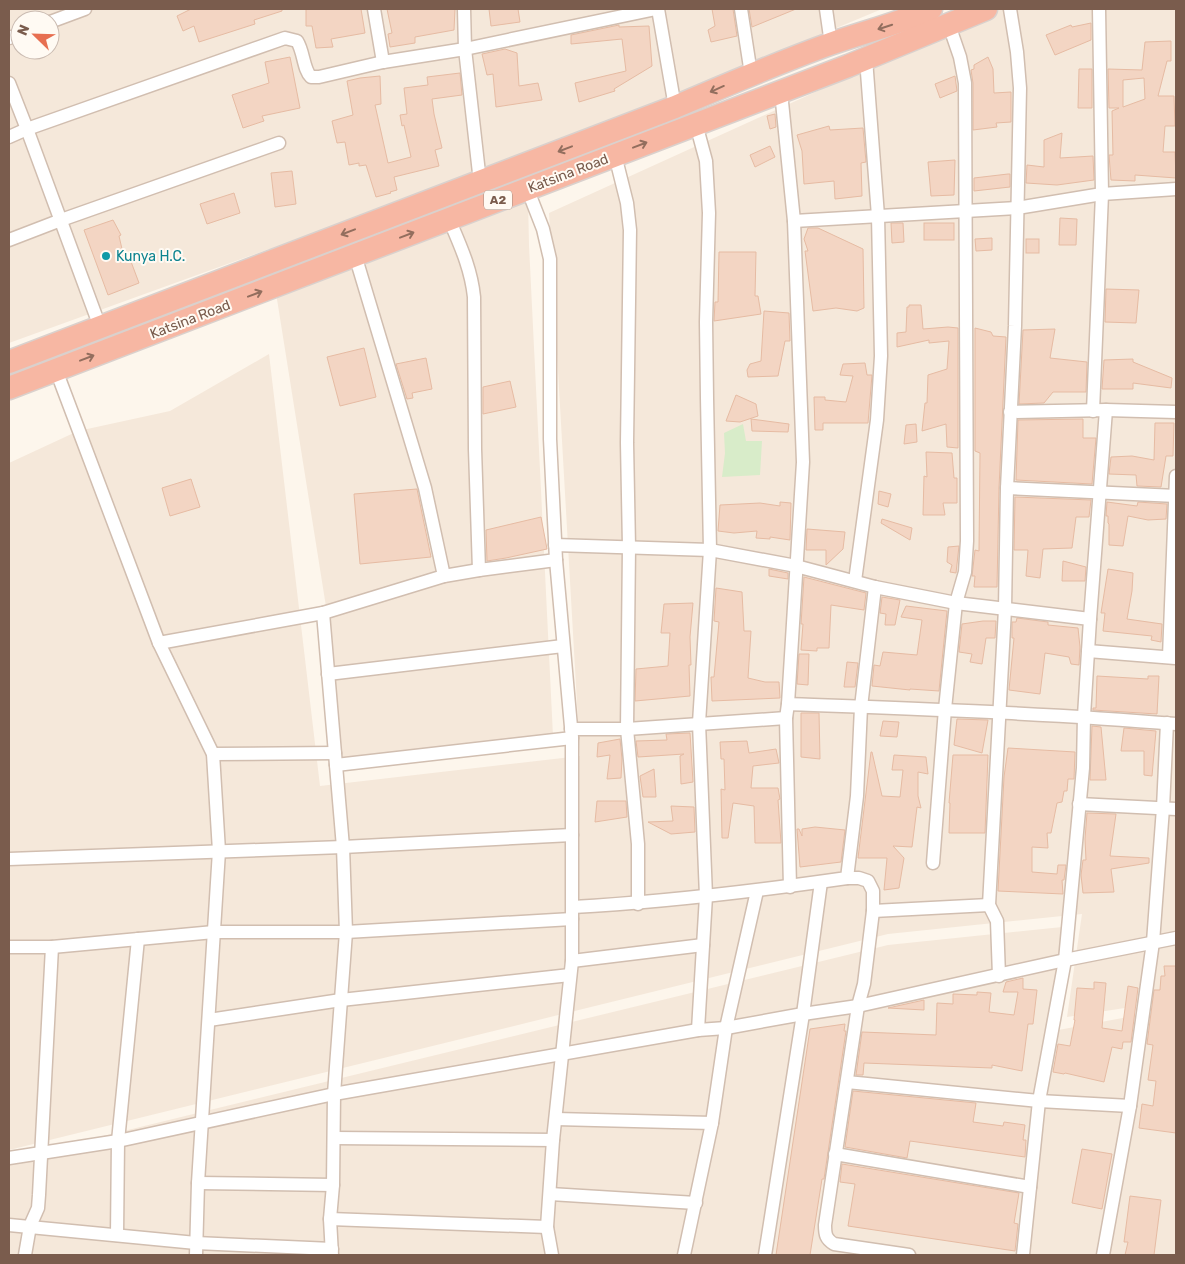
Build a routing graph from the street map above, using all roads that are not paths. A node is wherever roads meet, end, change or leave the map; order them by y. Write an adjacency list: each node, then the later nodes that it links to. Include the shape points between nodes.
1 (85, 9): 12 (street)
2 (374, 9): 17 (street)
3 (464, 9): 15 (street)
4 (657, 9): 15 (street); 21 (street)
5 (741, 9): 18 (street)
6 (826, 9): 14 (street)
7 (930, 9): 11 (highway, Katsina Road / A2)
8 (986, 9): 13 (highway, Katsina Road / A2)
9 (1010, 9): 31 (street, via 1020,88)
10 (1099, 9): 30 (street)
11 (908, 14): 14 (highway, Katsina Road / A2, one-way to 14)
12 (60, 18)
13 (949, 25): 16 (highway, Katsina Road / A2); 32 (street, via 965,83)
14 (831, 44): 18 (highway, Katsina Road / A2)
15 (466, 49): 17 (street); 27 (street)
16 (866, 59): 20 (highway, Katsina Road / A2); 33 (street)
17 (383, 62): 23 (street, via 311,77 306,72 297,41 285,38)
18 (751, 74): 21 (highway, Katsina Road / A2, one-way to 21)
19 (9, 83): 23 (street)
20 (780, 92): 22 (highway, Katsina Road / A2); 36 (street)
21 (675, 107): 27 (highway, Katsina Road / A2, one-way to 27)
22 (696, 124): 26 (highway, Katsina Road / A2, one-way to 22); 53 (street, via 706,161 709,189 706,398)
23 (27, 129): 24 (street); 35 (street)
24 (9, 137)
25 (279, 142): 35 (street)
26 (615, 155): 28 (highway, Katsina Road / A2); 52 (street, via 630,230)
27 (480, 182): 39 (highway, Katsina Road / A2, one-way to 39)
28 (527, 188): 34 (highway, Katsina Road / A2); 51 (street, via 550,259 550,439)
29 (1176, 189): 30 (street)
30 (1102, 194): 31 (street); 44 (street)
31 (1017, 208): 32 (street); 45 (street)
32 (965, 211): 33 (street); 61 (street, via 967,540 965,572)
33 (878, 216): 36 (street); 59 (street, via 881,356 877,420)
34 (449, 219): 38 (highway, Katsina Road / A2, one-way to 34); 56 (street, via 468,264 474,297)
35 (61, 220): 37 (street); 39 (street)
36 (794, 221): 55 (street, via 803,462)
37 (9, 240)
38 (355, 255): 41 (highway, Katsina Road / A2, one-way to 38); 58 (street, via 425,488)
39 (100, 327): 40 (highway, Katsina Road / A2)
40 (9, 362)
41 (56, 370): 42 (highway, Katsina Road / A2); 65 (street)
42 (9, 388)
43 (1106, 410): 44 (street); 46 (street); 49 (street)
44 (1093, 411): 45 (street)
45 (1010, 412): 48 (street)
46 (1176, 412)
47 (1176, 476): 50 (street)
48 (1007, 488): 49 (street); 62 (street)
49 (1100, 491): 50 (street); 64 (street)
50 (1176, 496): 57 (street)
51 (556, 545): 52 (street); 54 (street)
52 (629, 547): 53 (street); 78 (street)
53 (710, 550): 55 (street); 76 (street)
54 (556, 560): 56 (street); 66 (street)
55 (796, 566): 59 (street); 70 (street)
56 (479, 570): 58 (street)
57 (1174, 573): 68 (street)
58 (444, 576): 63 (street)
59 (855, 581): 60 (street)
60 (875, 587): 61 (street); 71 (street)
61 (956, 603): 62 (street); 72 (street)
62 (1005, 609): 64 (street); 73 (street)
63 (322, 613): 65 (street); 69 (street)
64 (1090, 619): 67 (street)
65 (159, 643): 80 (street)
66 (563, 646): 69 (street); 79 (street)
67 (1088, 651): 68 (street); 74 (street)
68 (1172, 657)
69 (328, 674): 81 (street)
70 (788, 704): 71 (street); 75 (street)
71 (861, 706): 72 (street); 90 (street, via 857,796)
72 (945, 709): 73 (street); 89 (street)
73 (998, 712): 74 (street); 96 (street)
74 (1084, 716): 77 (street); 82 (street)
75 (786, 718): 76 (street); 92 (street)
76 (699, 723): 78 (street); 94 (street)
77 (1172, 723): 83 (street)
78 (627, 729): 79 (street); 95 (street, via 638,844)
79 (572, 734): 81 (street); 85 (street)
80 (213, 754): 81 (street); 87 (street)
81 (336, 759): 86 (street)
82 (1080, 804): 83 (street); 107 (street)
83 (1163, 808): 84 (street); 103 (street)
84 (1176, 809)
85 (572, 835): 86 (street); 98 (street)
86 (343, 847): 87 (street); 100 (street)
87 (219, 851): 88 (street); 99 (street)
88 (9, 859)
89 (933, 862)
90 (847, 878): 91 (street); 97 (street, via 868,881 873,891)
91 (821, 882): 92 (street); 113 (street)
92 (790, 886): 93 (street)
93 (758, 891): 94 (street); 115 (street)
94 (706, 896): 95 (street); 104 (street)
95 (638, 904): 98 (street)
96 (989, 905): 97 (street); 110 (street, via 997,920)
97 (873, 911): 112 (street)
98 (572, 913): 100 (street); 108 (street)
99 (214, 932): 100 (street); 102 (street); 114 (street)
100 (346, 932): 111 (street)
101 (1176, 938): 103 (street)
102 (138, 939): 106 (street); 127 (street)
103 (1153, 942): 107 (street); 121 (street)
104 (703, 945): 108 (street); 116 (street)
105 (9, 947): 106 (street)
106 (52, 947): 128 (street)
107 (1065, 960): 110 (street); 120 (street)
108 (572, 961): 109 (street)
109 (570, 975): 111 (street); 117 (street)
110 (999, 976): 112 (street)
111 (341, 1000): 114 (street); 119 (street)
112 (858, 1006): 113 (street); 118 (street)
113 (803, 1014): 115 (street); 146 (street)
114 (209, 1020): 124 (street)
115 (726, 1028): 116 (street); 123 (street)
116 (698, 1030): 117 (street)
117 (562, 1055): 119 (street); 122 (street)
118 (847, 1082): 120 (street); 129 (street)
119 (334, 1094): 124 (street); 125 (street)
120 (1039, 1101): 121 (street); 133 (street)
121 (1130, 1106): 149 (street)
122 (556, 1119): 123 (street); 126 (street)
123 (712, 1123): 135 (street)
124 (202, 1124): 127 (street); 131 (street)
125 (334, 1138): 126 (street); 132 (street)
126 (553, 1140): 134 (street)
127 (118, 1141): 128 (street); 140 (street)
128 (42, 1152): 130 (street); 138 (street, via 38,1208)
129 (834, 1154): 133 (street); 147 (street, via 825,1225 828,1240 834,1244)
130 (9, 1158)
131 (198, 1183): 132 (street); 141 (street)
132 (333, 1185): 136 (street)
133 (1030, 1187): 148 (street)
134 (550, 1194): 135 (street); 139 (street)
135 (696, 1203): 145 (street)
136 (330, 1219): 139 (street); 142 (street)
137 (9, 1225): 138 (street)
138 (30, 1226): 140 (street); 143 (street)
139 (547, 1227): 144 (street)
140 (117, 1235): 141 (street)
141 (196, 1249): 142 (street)
142 (332, 1252)
143 (25, 1255)
144 (552, 1255)
145 (684, 1255)
146 (766, 1255)
147 (908, 1255)
148 (1023, 1255)
149 (1104, 1255)

